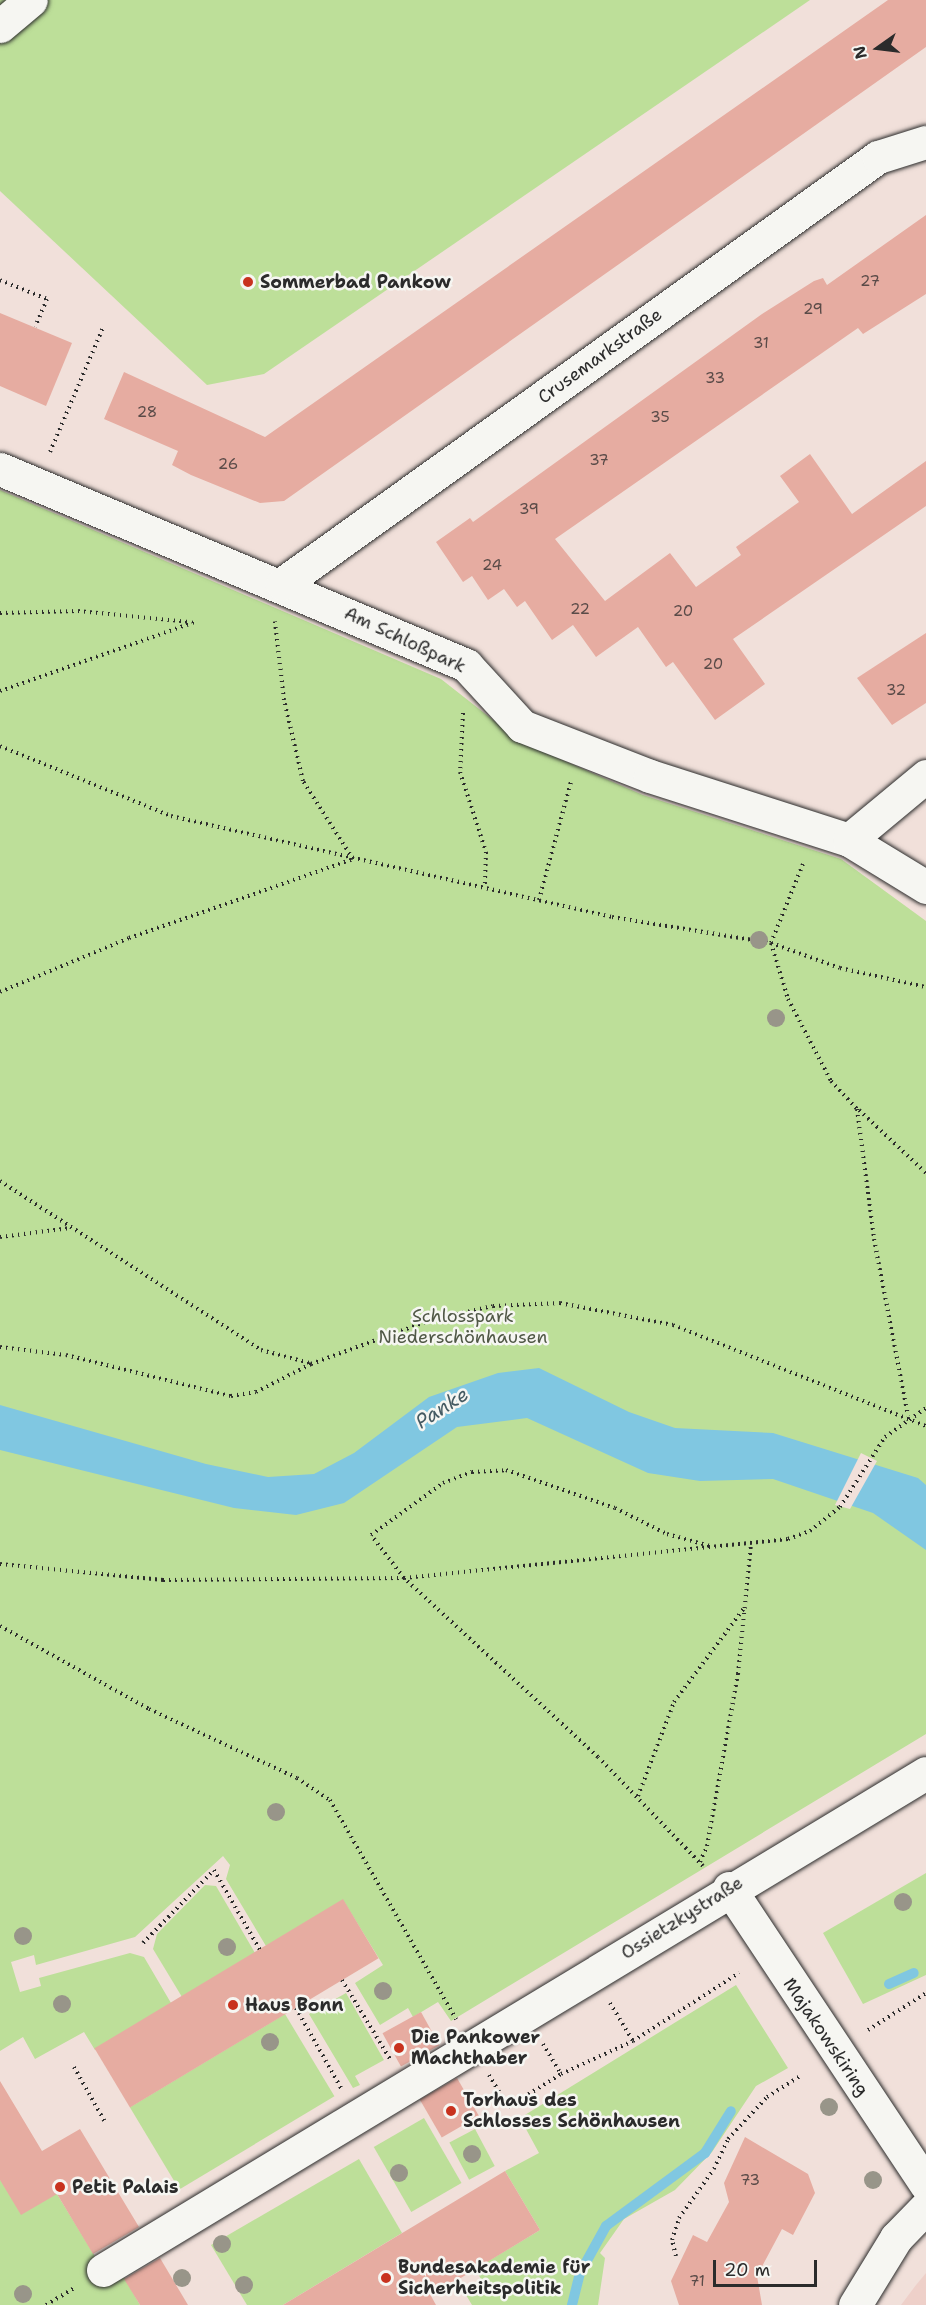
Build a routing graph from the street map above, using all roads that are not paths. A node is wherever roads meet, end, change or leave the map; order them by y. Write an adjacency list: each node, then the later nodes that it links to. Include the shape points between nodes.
1 (31, 0): 2 (street)
2 (0, 26)
3 (926, 142): 5 (street, Crusemarkstraße, via 878,157)
4 (0, 469): 5 (street, Am Schloßpark)
5 (278, 599): 7 (street, Am Schloßpark, via 466,665 522,726)
6 (926, 776): 7 (street)
7 (849, 840): 8 (street, Am Schloßpark)
8 (926, 887)
9 (926, 1773): 10 (street, Ossietzkystraße)
10 (729, 1888): 11 (street, Majakowskiring); 13 (street, Ossietzkystraße, via 473,2049)
11 (926, 2184)
12 (926, 2206): 14 (street, via 896,2238)
13 (103, 2270)
14 (855, 2305)

